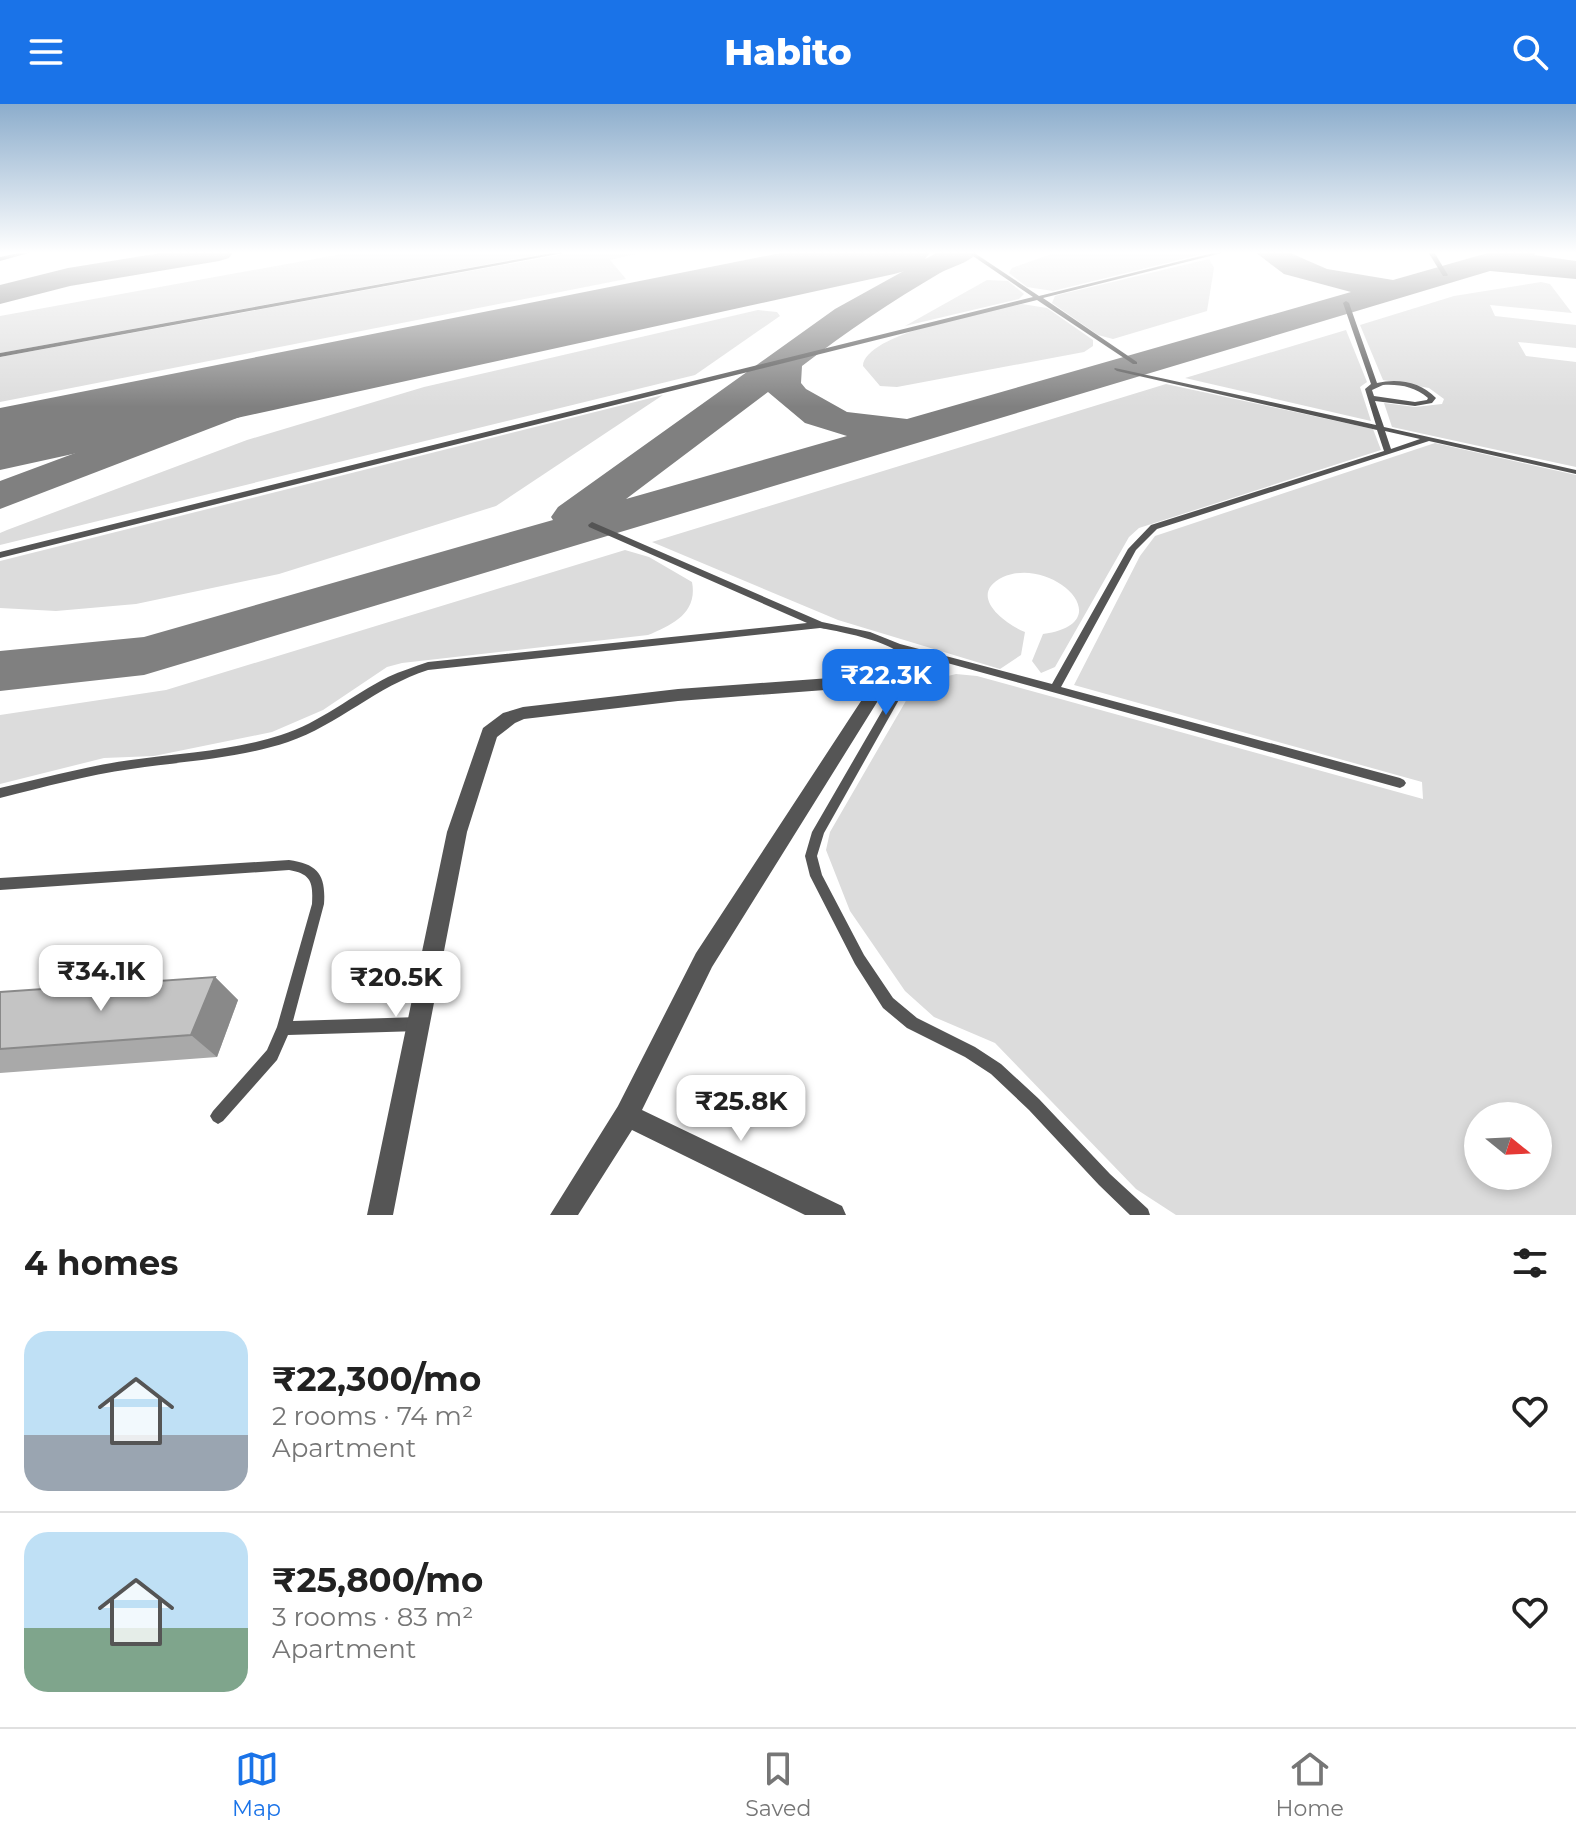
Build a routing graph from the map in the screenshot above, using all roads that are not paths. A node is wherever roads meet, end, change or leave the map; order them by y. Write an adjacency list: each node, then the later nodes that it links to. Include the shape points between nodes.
1 (1346, 303): 8 (lane)
2 (281, 304): 5 (lane)
3 (1014, 304): 15 (lane)
4 (1047, 304): 6 (lane)
5 (0, 355)
6 (1135, 363)
7 (1117, 369): 10 (lane)
8 (1374, 384): 9 (lane, via 1368,389); 9 (lane, via 1414,387 1432,398 1415,404)
9 (1371, 398): 10 (lane)
10 (1381, 428): 11 (lane); 12 (lane)
11 (1429, 439): 12 (lane); 13 (lane)
12 (1388, 452): 18 (lane, via 1154,527 1132,549)
13 (1576, 472)
14 (592, 525): 16 (lane)
15 (0, 555)
16 (820, 625): 17 (lane); 20 (lane, via 428,666 389,680 288,738 229,753 84,772)
17 (901, 647): 18 (lane); 29 (lane, via 910,660 909,673 818,832 811,856 816,876 887,1002 994,1067)
18 (1055, 689): 19 (lane)
19 (1400, 783)
20 (0, 793)
21 (0, 884): 23 (lane, via 305,867 319,884 318,904)
22 (419, 1024): 23 (lane); 24 (street, via 457,832 486,740 497,725 523,713 565,707 871,681 871,699 704,960); 26 (street)
23 (284, 1028): 25 (lane, via 255,1078)
24 (627, 1115): 27 (street); 28 (street)
25 (218, 1116)
26 (380, 1215)
27 (563, 1215)
28 (833, 1215)
29 (1142, 1215)

